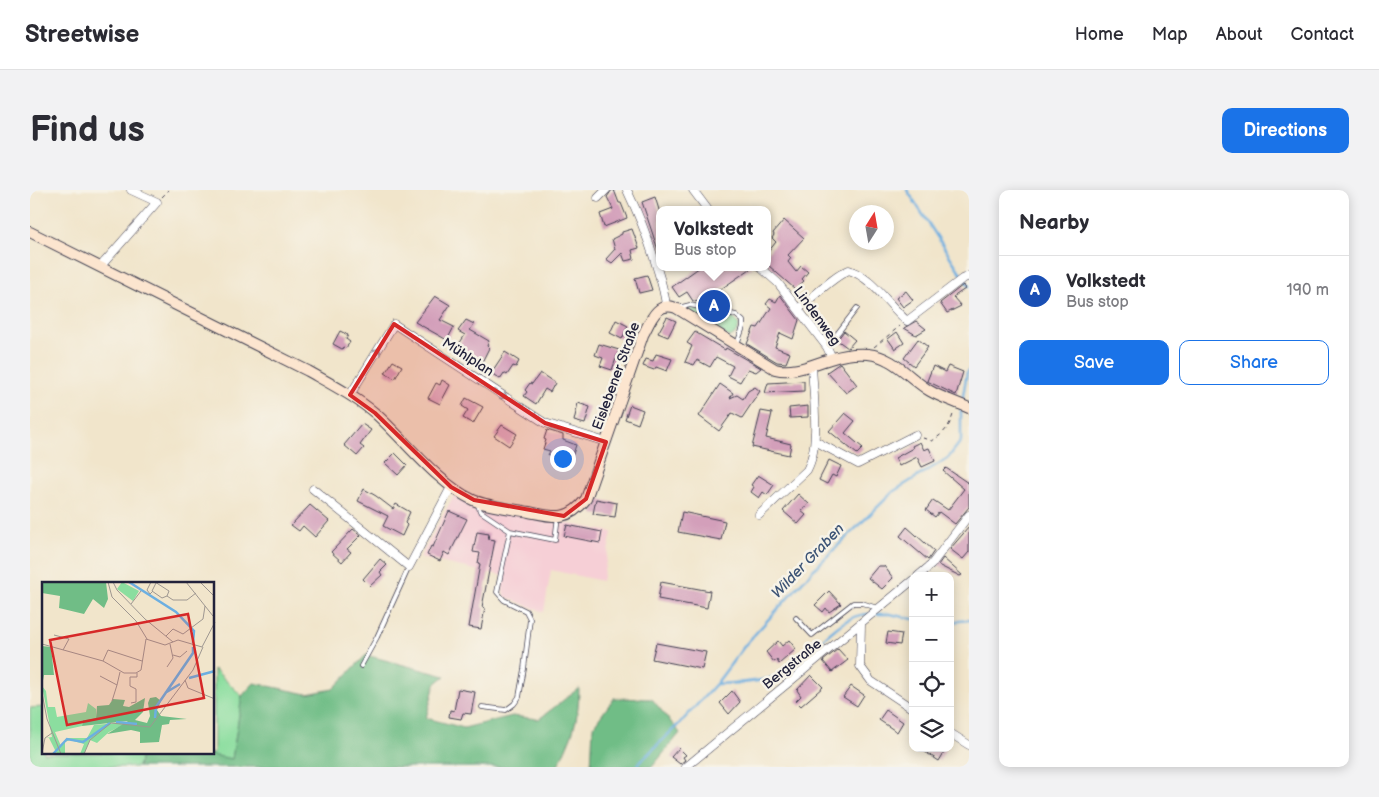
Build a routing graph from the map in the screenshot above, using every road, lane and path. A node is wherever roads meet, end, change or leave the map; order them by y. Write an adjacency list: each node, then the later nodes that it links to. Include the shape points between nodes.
1 (131, 190): 9 (street, via 157,202)
2 (606, 190): 5 (street)
3 (627, 190): 8 (street)
4 (693, 190): 6 (street)
5 (598, 198)
6 (705, 206)
7 (30, 232): 9 (main road)
8 (656, 264)
9 (100, 268): 22 (main road)
10 (658, 271): 13 (street)
11 (764, 271): 15 (street, Lindenweg)
12 (965, 278): 16 (street)
13 (671, 307): 17 (main road); 17 (lane, via 690,304 736,315 743,321 743,327); 27 (main road, Eislebener Straße, via 656,311 644,335)
14 (858, 308): 18 (lane)
15 (798, 309): 16 (street, via 849,270 865,279); 18 (street, Lindenweg)
16 (907, 321): 19 (path, via 875,346)
17 (736, 346): 21 (main road, via 783,371)
18 (827, 347): 20 (street, Lindenweg)
19 (871, 354): 20 (main road); 23 (main road, via 888,360 930,391)
20 (832, 358): 21 (main road)
21 (812, 365): 26 (street)
22 (350, 395): 27 (street, Mühlplan, one-way to 27, via 394,324 545,422); 28 (main road, via 375,413)
23 (957, 402): 24 (main road); 25 (path, via 951,422 943,434 932,441)
24 (969, 408)
25 (915, 435): 26 (street, via 858,464)
26 (815, 441): 31 (street, via 807,470)
27 (606, 442): 33 (main road, Eislebener Straße, via 586,499 573,512)
28 (451, 487): 30 (main road); 35 (street)
29 (313, 489): 35 (street)
30 (476, 501): 33 (main road); 34 (lane, via 480,511)
31 (759, 515)
32 (969, 515): 36 (street)
33 (558, 516): 34 (lane, via 554,540)
34 (510, 531): 42 (lane, via 497,592 504,600 526,611 530,619 524,669 514,704 506,710)
35 (409, 567): 41 (lane)
36 (922, 572)
37 (909, 583): 38 (street, Bergstraße)
38 (878, 609): 39 (lane, via 853,603 812,635); 40 (street, Bergstraße)
39 (796, 618)
40 (861, 624): 43 (street, via 860,666 870,681); 46 (street, Bergstraße)
41 (361, 666)
42 (482, 707)
43 (910, 707)
44 (954, 736): 45 (street)
45 (969, 745)
46 (686, 767)

